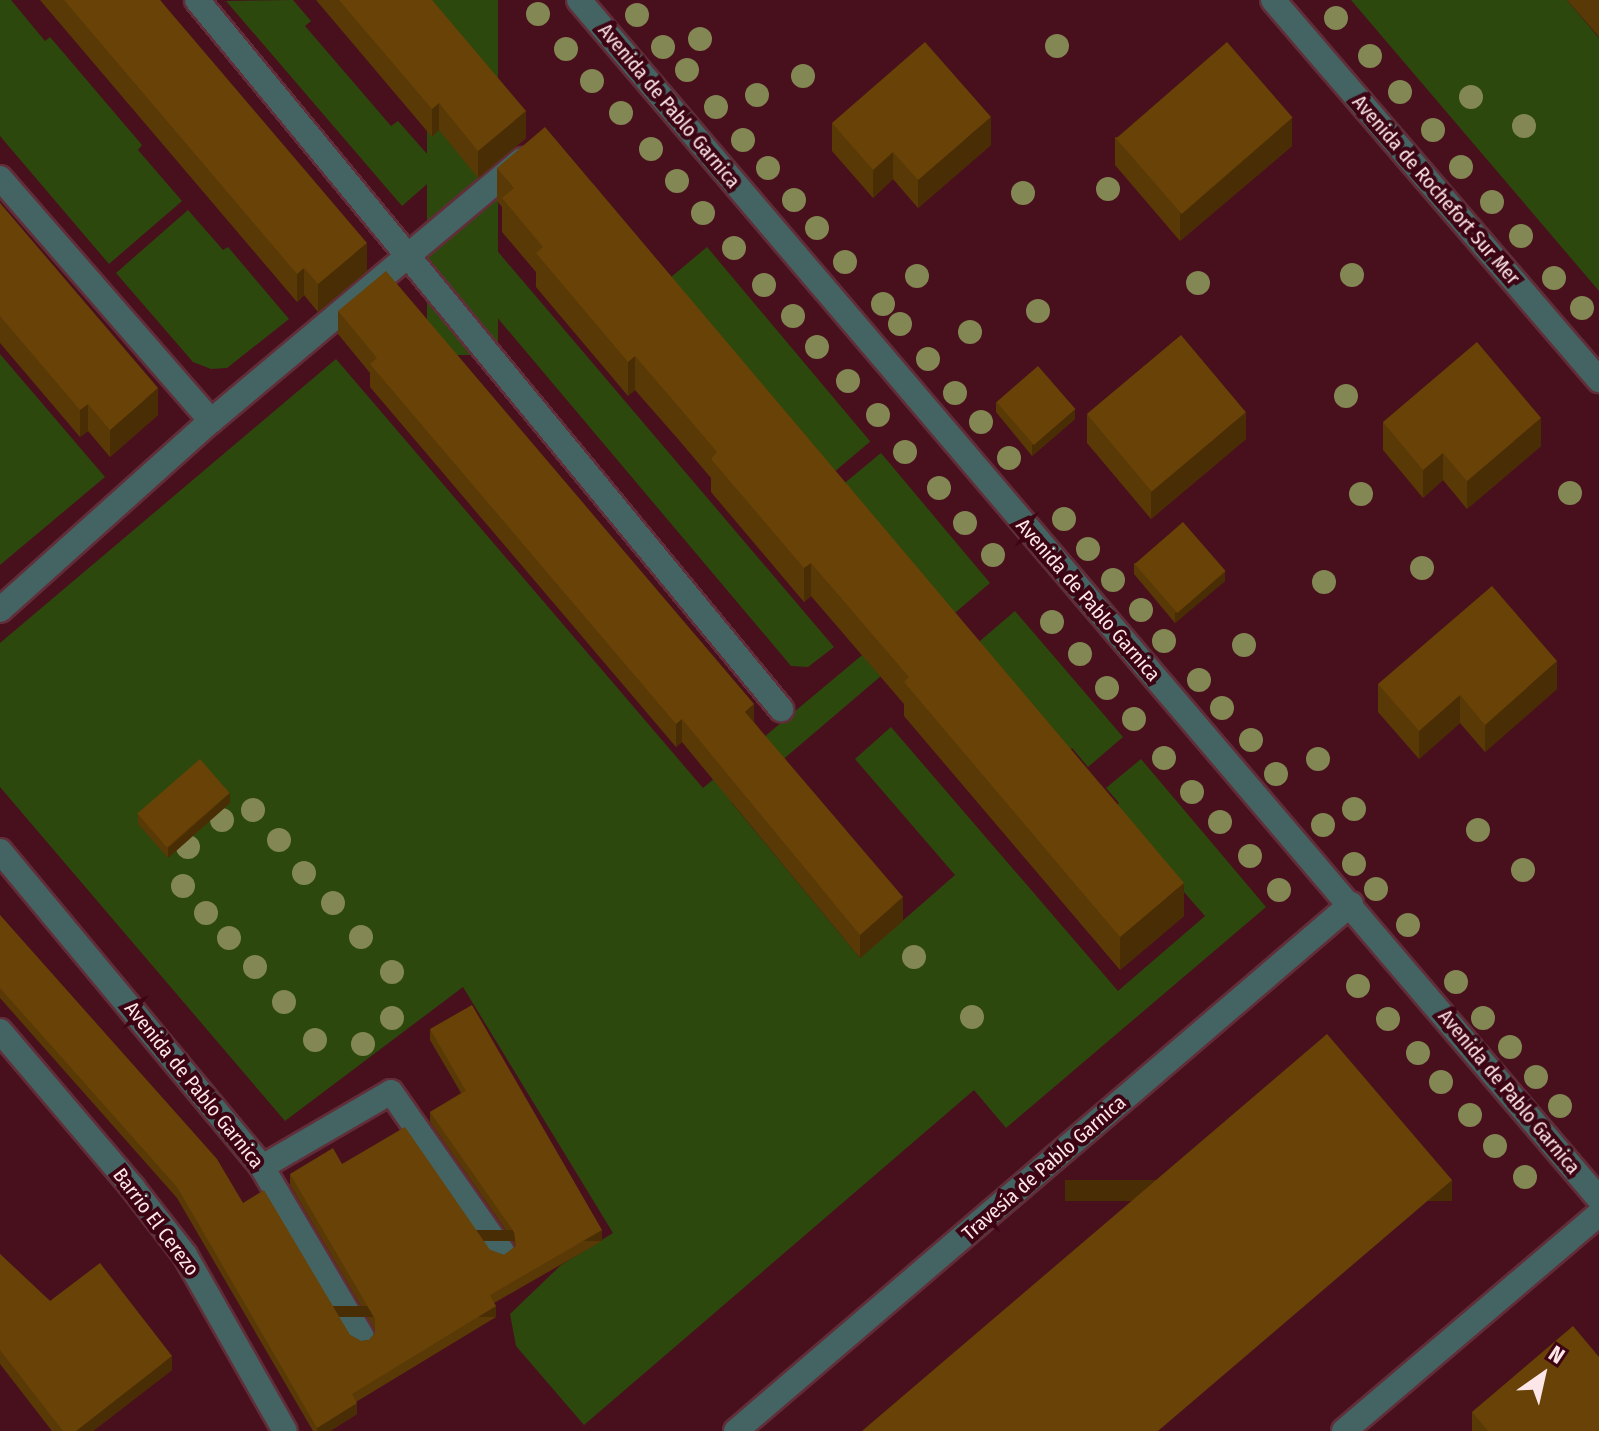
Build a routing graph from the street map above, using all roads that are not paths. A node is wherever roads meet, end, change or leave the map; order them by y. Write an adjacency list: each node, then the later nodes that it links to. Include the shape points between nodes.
1 (197, 0): 6 (street)
2 (579, 0): 12 (street, Avenida de Pablo Garnica)
3 (1273, 0): 7 (street, Avenida de Rochefort Sur Mer)
4 (542, 144): 6 (street)
5 (0, 178): 8 (street)
6 (408, 255): 8 (street); 10 (street)
7 (1599, 380)
8 (211, 421): 9 (street)
9 (0, 610)
10 (781, 709)
11 (0, 851): 14 (street, Avenida de Pablo Garnica)
12 (1351, 904): 15 (street, Avenida de Pablo Garnica); 20 (street, Travesía de Pablo Garnica)
13 (0, 1031): 19 (street, Barrio El Cerezo, via 185,1255)
14 (262, 1167): 17 (street, via 391,1092); 18 (street, Avenida de Pablo Garnica)
15 (1599, 1199)
16 (1599, 1214): 21 (street)
17 (502, 1251)
18 (362, 1337)
19 (285, 1431)
20 (736, 1431)
21 (1344, 1431)

